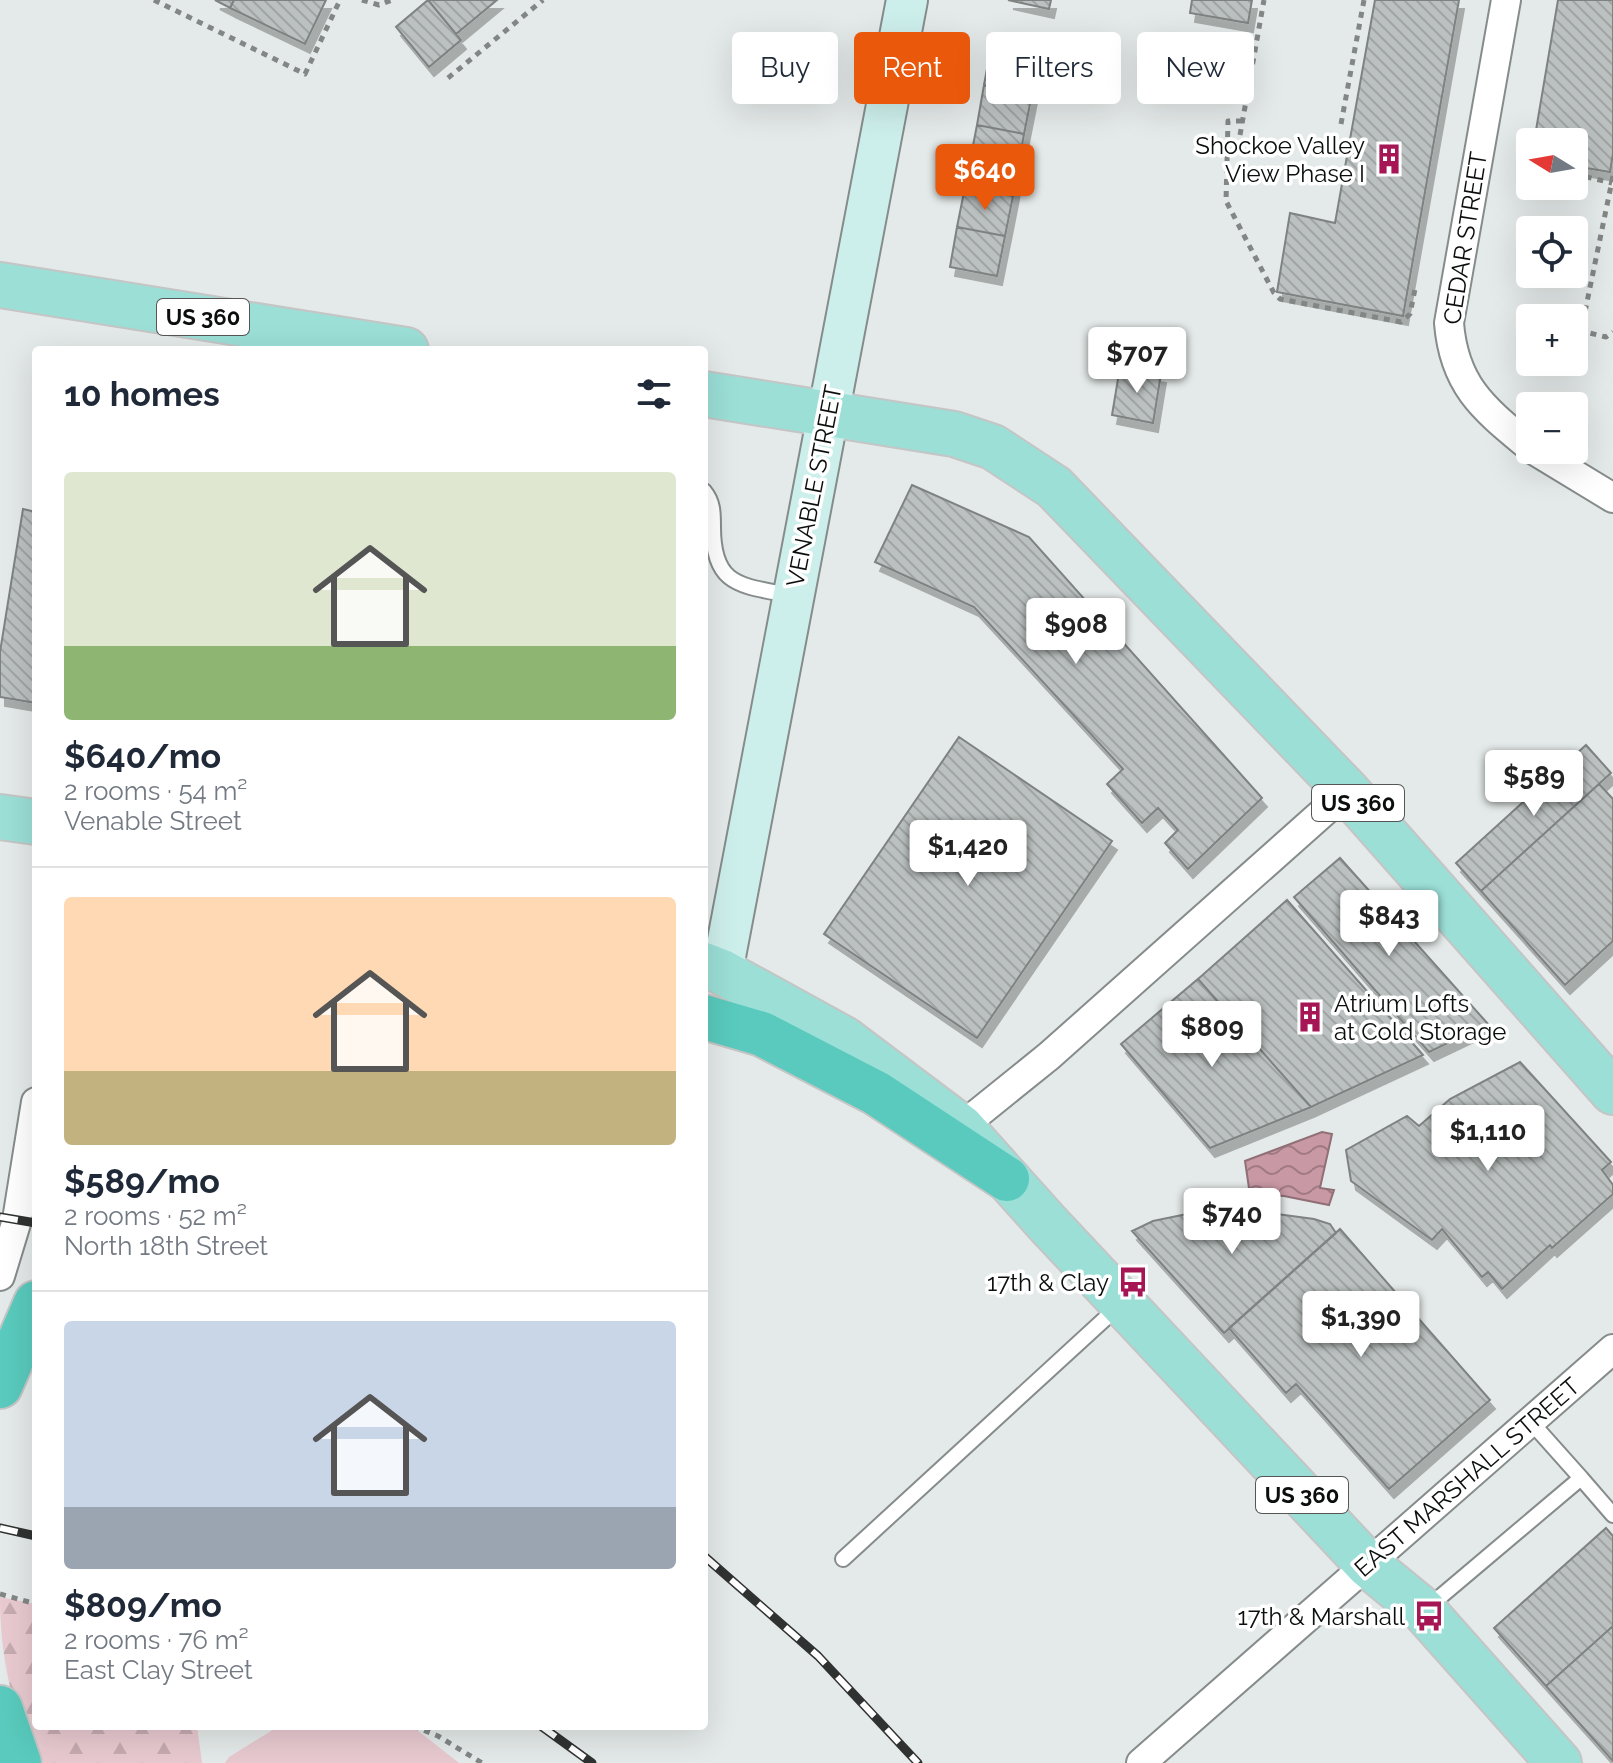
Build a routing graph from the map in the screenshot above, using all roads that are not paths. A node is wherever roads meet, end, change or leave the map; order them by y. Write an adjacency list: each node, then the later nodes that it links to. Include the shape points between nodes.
1 (907, 0): 6 (main road, VENABLE STREET)
2 (1506, 0): 7 (street, CEDAR STREET, via 1449,323 1459,372 1473,395)
3 (0, 285): 4 (main road, US 360)
4 (381, 346)
5 (708, 395): 6 (main road, US 360)
6 (828, 413): 11 (main road, VENABLE STREET); 12 (main road, US 360, via 954,434 993,447 1054,487)
7 (1516, 435)
8 (1557, 464): 9 (street, CEDAR STREET)
9 (1613, 498)
10 (708, 499): 11 (lane, via 713,508 713,550 723,573 740,584)
11 (793, 596): 15 (main road, VENABLE STREET)
12 (1347, 791): 17 (main road, US 360); 19 (street, via 1049,1056)
13 (0, 817): 14 (main road)
14 (32, 821)
15 (713, 969): 19 (main road, US 360, via 844,1039)
16 (708, 1018): 20 (highway, via 762,1034 876,1093)
17 (1613, 1092)
18 (32, 1127): 21 (street, via 17,1220)
19 (961, 1127): 20 (main road, US 360)
20 (1007, 1179): 22 (main road, US 360)
21 (0, 1276)
22 (1122, 1303): 29 (lane); 30 (main road, US 360)
23 (32, 1312): 25 (highway)
24 (1613, 1349): 26 (street, EAST MARSHALL STREET)
25 (0, 1386)
26 (1531, 1422): 27 (lane); 30 (street, EAST MARSHALL STREET)
27 (1581, 1478): 28 (lane); 31 (lane)
28 (1613, 1515)
29 (843, 1559)
30 (1368, 1565): 31 (main road, US 360); 32 (street, EAST MARSHALL STREET)
31 (1424, 1611): 33 (main road, US 360)
32 (1141, 1763)
33 (1559, 1763)

